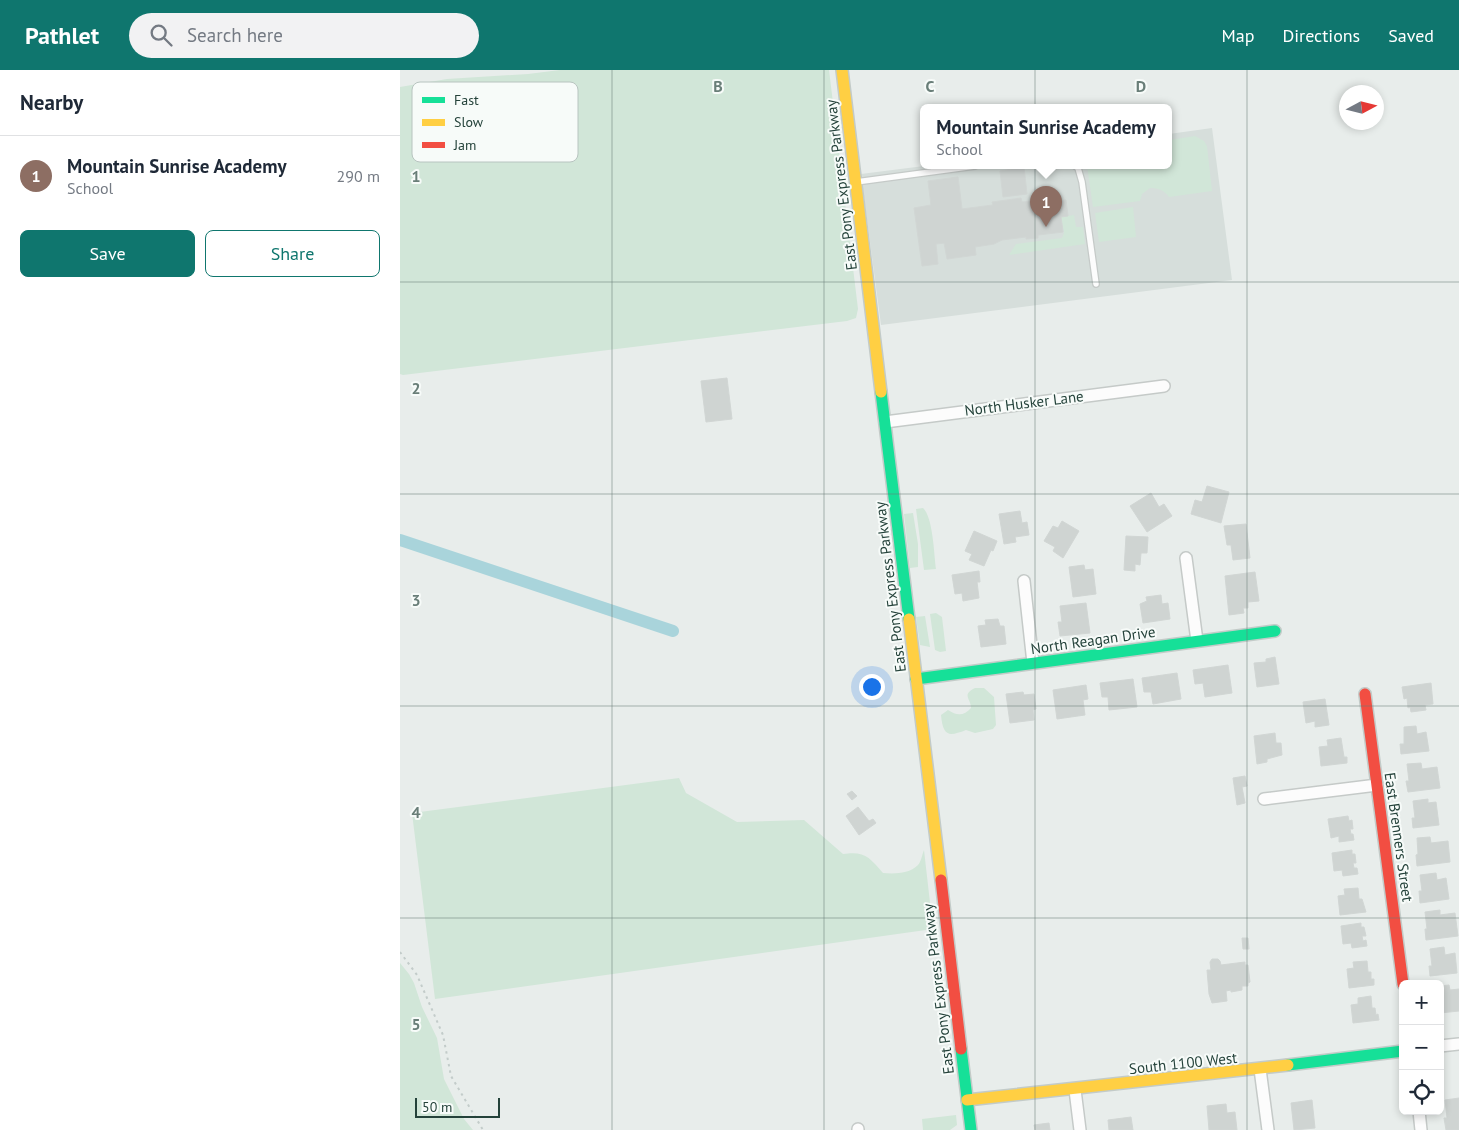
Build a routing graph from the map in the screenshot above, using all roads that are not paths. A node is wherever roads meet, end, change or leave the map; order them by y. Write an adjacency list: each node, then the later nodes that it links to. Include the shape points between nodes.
1 (842, 70): 4 (street, East Pony Express Parkway)
2 (953, 169): 4 (lane)
3 (1078, 169): 5 (lane)
4 (856, 182): 7 (street, East Pony Express Parkway)
5 (1096, 284)
6 (1164, 386): 7 (street, North Husker Lane)
7 (885, 422): 13 (street, East Pony Express Parkway)
8 (1186, 558): 11 (street)
9 (1024, 582): 12 (street)
10 (1275, 631): 11 (street, North Reagan Drive)
11 (1197, 641): 12 (street, North Reagan Drive)
12 (1033, 663): 13 (street, North Reagan Drive)
13 (916, 679): 23 (street, East Pony Express Parkway)
14 (1365, 694): 15 (street, East Brenners Street)
15 (1377, 785): 16 (street); 17 (street, East Brenners Street)
16 (1264, 799)
17 (1402, 980)
18 (1459, 1044): 19 (street)
19 (1444, 1046)
20 (1399, 1052): 21 (street, South 1100 West)
21 (1260, 1069): 22 (street, South 1100 West); 27 (street)
22 (1075, 1090): 23 (street, South 1100 West); 26 (street)
23 (967, 1100): 25 (street, East Pony Express Parkway)
24 (1420, 1115): 28 (street)
25 (971, 1130)
26 (1080, 1130)
27 (1268, 1130)
28 (1422, 1130)

